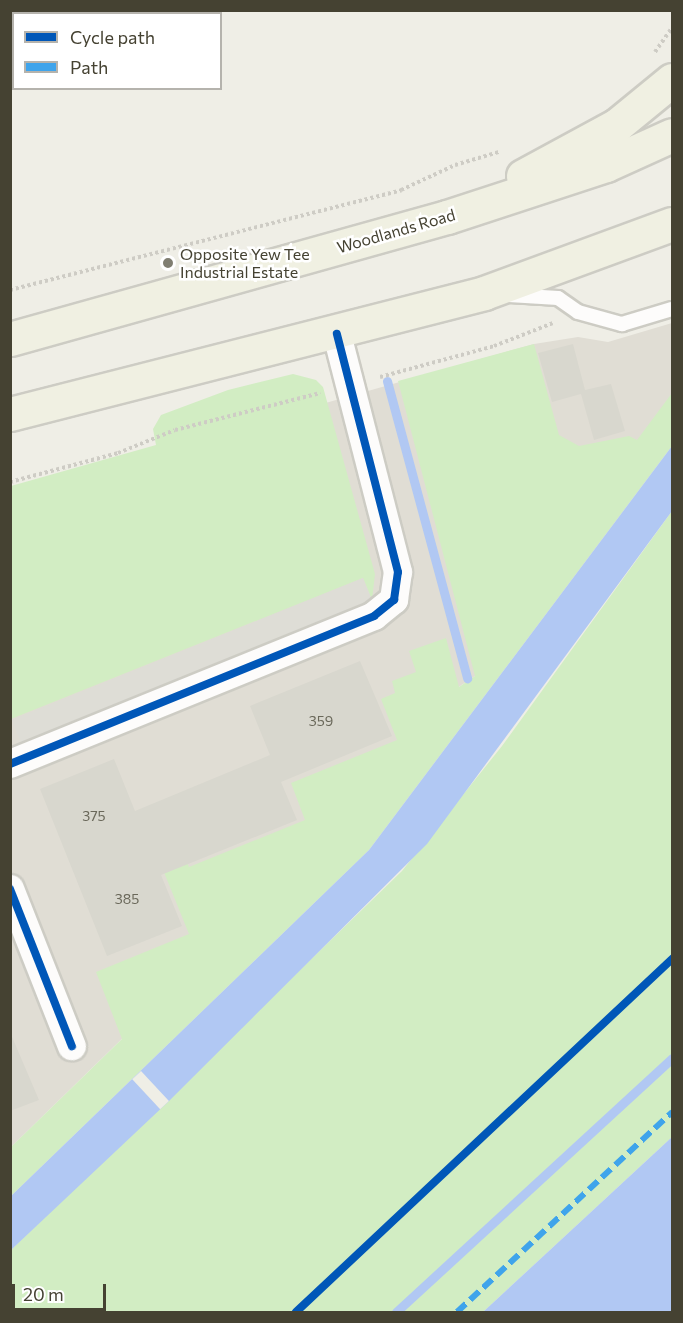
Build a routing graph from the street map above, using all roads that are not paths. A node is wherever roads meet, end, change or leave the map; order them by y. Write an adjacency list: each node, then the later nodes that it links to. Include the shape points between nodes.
1 (662, 69): 3 (main road, via 617,125)
2 (672, 135): 3 (main road, Woodlands Road, via 606,165)
3 (447, 217): 8 (main road, Woodlands Road)
4 (672, 224): 5 (main road)
5 (484, 293): 6 (lane, via 558,298 578,312 622,324); 7 (main road)
6 (672, 309)
7 (337, 333): 9 (main road); 10 (street, via 398,572 394,600 374,616)
8 (10, 339)
9 (10, 414)
10 (10, 764)
11 (10, 889): 12 (street)
12 (72, 1046)

